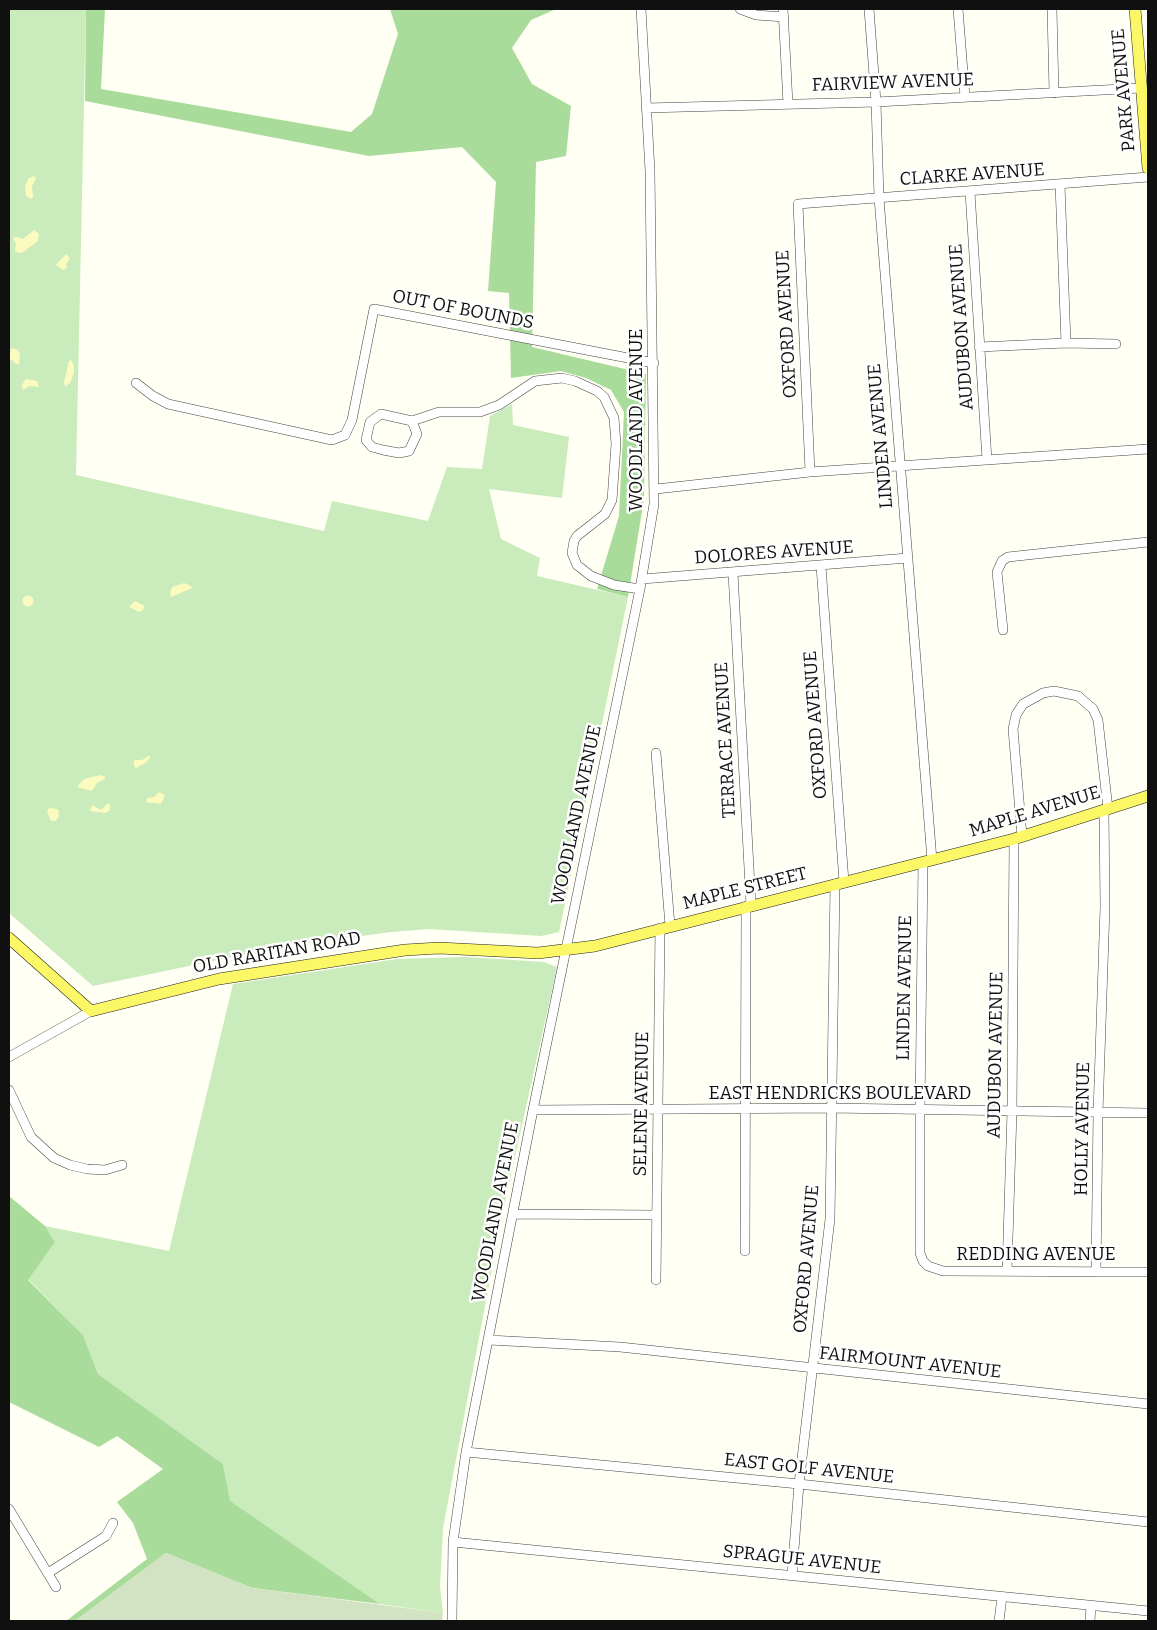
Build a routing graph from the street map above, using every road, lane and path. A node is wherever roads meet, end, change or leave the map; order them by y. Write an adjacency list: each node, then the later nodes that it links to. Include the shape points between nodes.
1 (641, 9): 14 (street, WOODLAND AVENUE)
2 (740, 9): 7 (street, via 756,15)
3 (869, 9): 12 (street, LINDEN AVENUE)
4 (958, 9): 11 (street)
5 (1052, 9): 10 (street)
6 (1135, 9): 8 (main road, PARK AVENUE)
7 (784, 13): 13 (street)
8 (1144, 72): 9 (main road, PARK AVENUE)
9 (1142, 88): 10 (street, FAIRVIEW AVENUE); 15 (main road, PARK AVENUE)
10 (1054, 93): 11 (street, FAIRVIEW AVENUE)
11 (966, 96): 12 (street, FAIRVIEW AVENUE)
12 (876, 102): 13 (street, FAIRVIEW AVENUE); 19 (street, LINDEN AVENUE)
13 (788, 104): 14 (street, FAIRVIEW AVENUE)
14 (646, 108): 24 (street, WOODLAND AVENUE)
15 (1148, 168)
16 (1148, 177): 17 (street, CLARKE AVENUE)
17 (1060, 184): 18 (street, CLARKE AVENUE); 21 (street)
18 (970, 192): 19 (street, CLARKE AVENUE); 23 (street, AUDUBON AVENUE)
19 (879, 198): 20 (street, CLARKE AVENUE); 29 (street, LINDEN AVENUE)
20 (798, 204): 30 (street, OXFORD AVENUE)
21 (1066, 343): 22 (street); 23 (street)
22 (1116, 344)
23 (979, 347): 28 (street, AUDUBON AVENUE)
24 (654, 362): 25 (street, OUT OF BOUNDS, via 374,309 352,420 344,435 332,440 168,404); 31 (street, WOODLAND AVENUE)
25 (136, 383)
26 (412, 421): 26 (street, via 417,434 409,451 399,454 383,450 372,447 366,440 368,426 376,416 389,415); 37 (street, via 439,412 489,410 535,380 562,378 597,391 614,418 616,444 612,500 605,514 577,536 572,553 577,565 591,576)
27 (1148, 449): 28 (street)
28 (987, 460): 29 (street)
29 (899, 466): 30 (street); 33 (street, LINDEN AVENUE)
30 (810, 472): 31 (street)
31 (656, 489): 36 (street, WOODLAND AVENUE)
32 (1148, 542): 38 (street, via 1002,561 997,572)
33 (908, 558): 34 (street, DOLORES AVENUE); 43 (street, LINDEN AVENUE)
34 (822, 566): 35 (street, DOLORES AVENUE); 44 (street, OXFORD AVENUE)
35 (733, 573): 36 (street, DOLORES AVENUE); 45 (street, TERRACE AVENUE)
36 (642, 579): 37 (street, WOODLAND AVENUE)
37 (640, 590): 48 (street, WOODLAND AVENUE)
38 (1003, 630)
39 (656, 753): 46 (street, SELENE AVENUE)
40 (1148, 796): 41 (main road, MAPLE AVENUE)
41 (1106, 810): 42 (main road, MAPLE AVENUE); 42 (street, AUDUBON AVENUE, via 1098,720 1093,709 1078,696 1043,692 1023,704 1013,729); 59 (street, HOLLY AVENUE)
42 (1018, 838): 43 (main road, MAPLE AVENUE); 57 (street, AUDUBON AVENUE)
43 (928, 861): 44 (main road, MAPLE STREET); 56 (street, LINDEN AVENUE)
44 (839, 883): 45 (main road, MAPLE STREET); 53 (street, OXFORD AVENUE)
45 (749, 905): 46 (main road, MAPLE STREET); 52 (street, TERRACE AVENUE)
46 (665, 927): 48 (main road, MAPLE STREET); 55 (street, SELENE AVENUE)
47 (9, 938): 49 (main road)
48 (566, 951): 49 (main road, OLD RARITAN ROAD, via 405,950 219,979); 54 (street, WOODLAND AVENUE)
49 (91, 1011): 50 (street, OLD RARITAN ROAD)
50 (9, 1057)
51 (9, 1090): 60 (street, via 31,1137 54,1158 87,1170 105,1170)
52 (745, 1108): 53 (street, EAST HENDRICKS BOULEVARD); 55 (street, EAST HENDRICKS BOULEVARD); 63 (street, TERRACE AVENUE)
53 (831, 1108): 56 (street, EAST HENDRICKS BOULEVARD); 70 (street, OXFORD AVENUE, via 830,1220)
54 (533, 1110): 55 (street, EAST HENDRICKS BOULEVARD); 61 (street, WOODLAND AVENUE)
55 (658, 1110): 62 (street, SELENE AVENUE)
56 (920, 1110): 57 (street, EAST HENDRICKS BOULEVARD); 64 (street, LINDEN AVENUE, via 920,1254)
57 (1012, 1111): 59 (street, EAST HENDRICKS BOULEVARD); 65 (street, AUDUBON AVENUE)
58 (1148, 1113): 59 (street, EAST HENDRICKS BOULEVARD)
59 (1098, 1114): 66 (street, HOLLY AVENUE)
60 (122, 1165)
61 (513, 1214): 62 (street); 69 (street, WOODLAND AVENUE)
62 (657, 1215): 68 (street, SELENE AVENUE)
63 (745, 1251)
64 (925, 1264): 65 (street, REDDING AVENUE, via 944,1271)
65 (1007, 1271): 66 (street, REDDING AVENUE)
66 (1096, 1272): 67 (street, REDDING AVENUE)
67 (1148, 1272)
68 (656, 1280)
69 (488, 1340): 70 (street, FAIRMOUNT AVENUE, via 620,1347); 72 (street, WOODLAND AVENUE)
70 (813, 1370): 71 (street, FAIRMOUNT AVENUE); 73 (street, OXFORD AVENUE)
71 (1148, 1404)
72 (466, 1452): 73 (street, EAST GOLF AVENUE); 77 (street, WOODLAND AVENUE)
73 (799, 1484): 75 (street, EAST GOLF AVENUE); 79 (street, OXFORD AVENUE)
74 (9, 1509): 78 (street)
75 (1148, 1522)
76 (113, 1523): 78 (street, via 106,1536)
77 (453, 1542): 79 (street, SPRAGUE AVENUE); 84 (street, WOODLAND AVENUE)
78 (48, 1573): 80 (street)
79 (792, 1575): 81 (street, SPRAGUE AVENUE)
80 (56, 1587)
81 (1002, 1597): 82 (street, SPRAGUE AVENUE); 85 (street)
82 (1092, 1606): 83 (street, SPRAGUE AVENUE); 86 (street)
83 (1148, 1611)
84 (452, 1621)
85 (999, 1621)
86 (1090, 1621)

